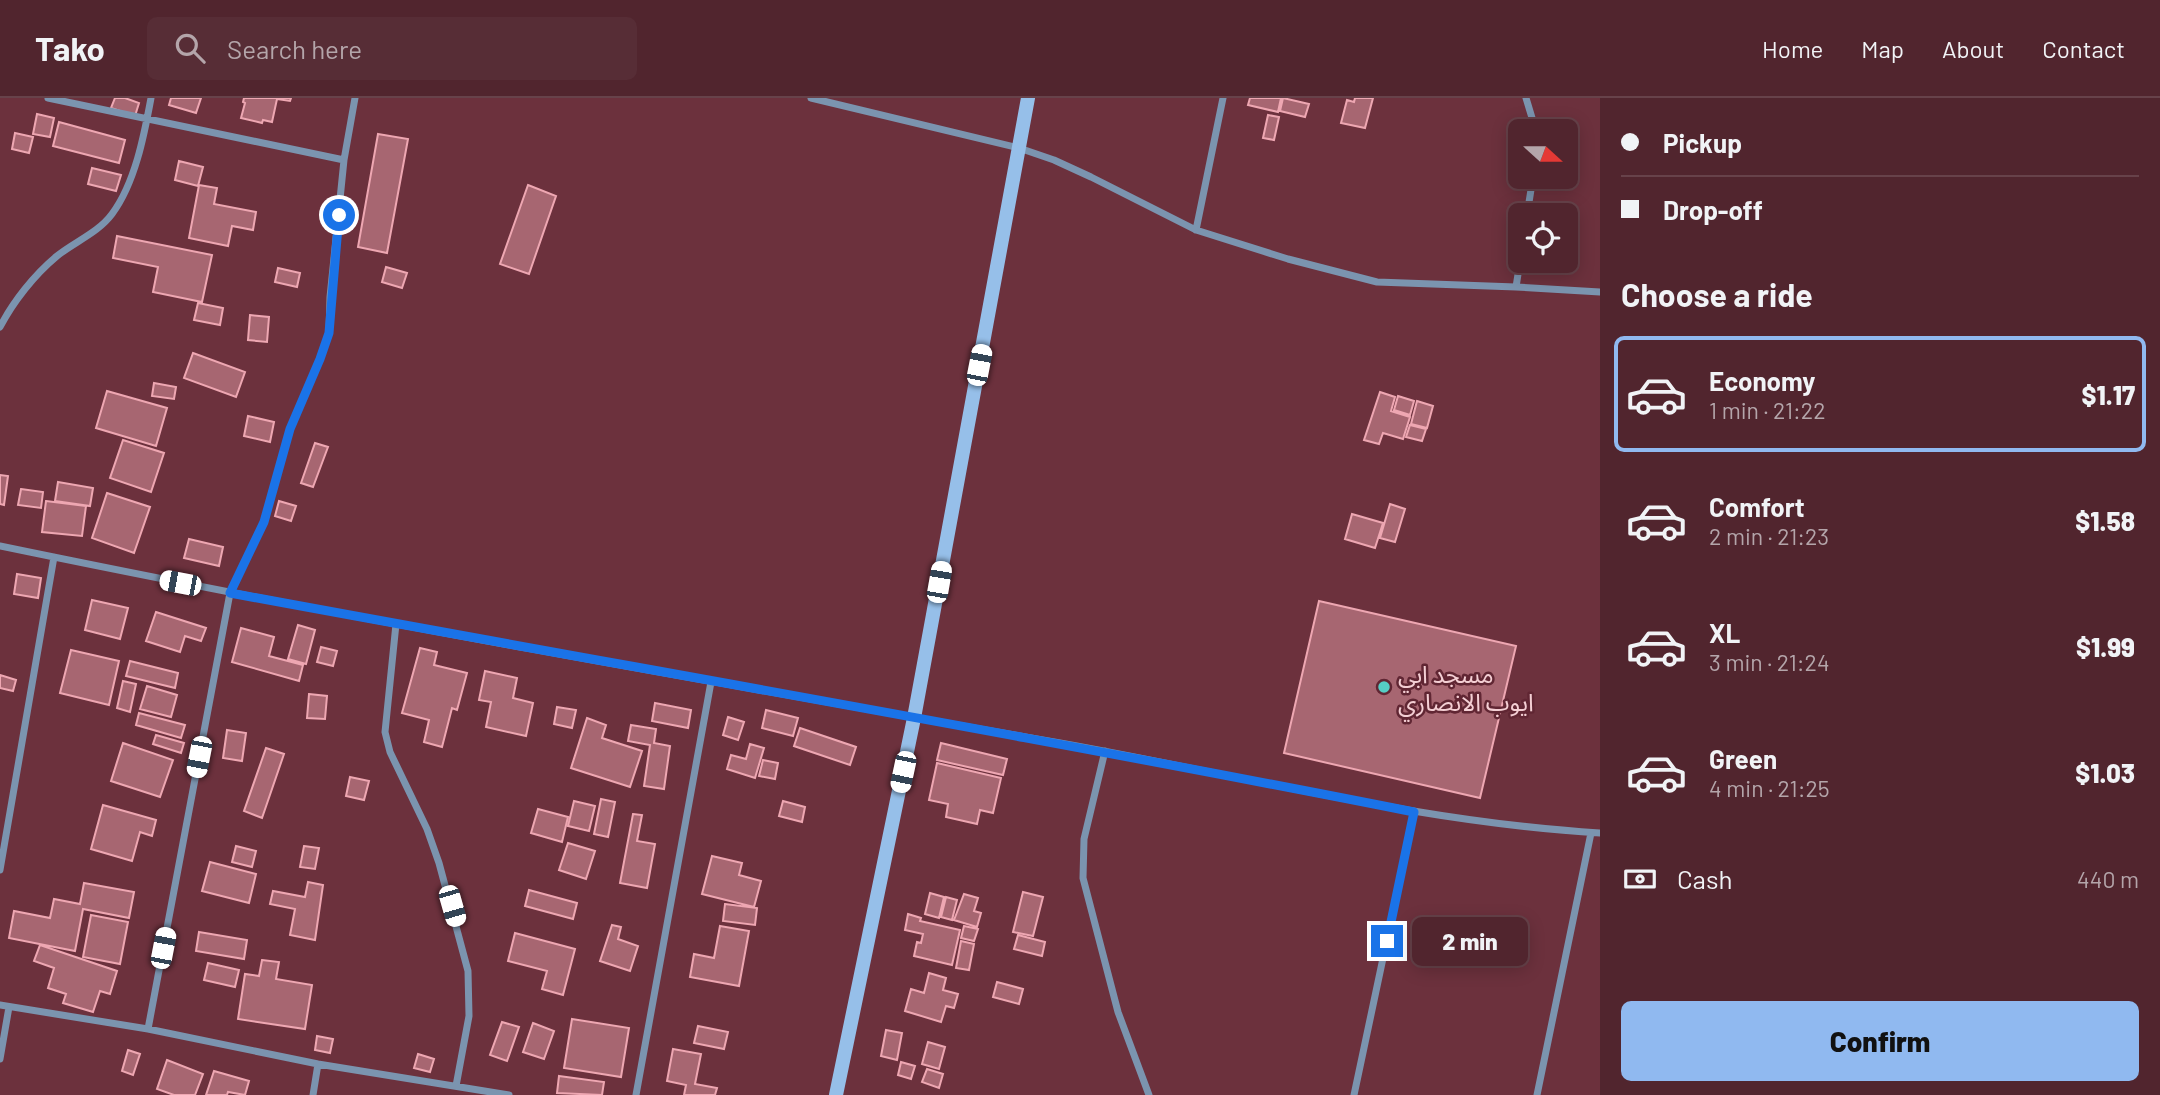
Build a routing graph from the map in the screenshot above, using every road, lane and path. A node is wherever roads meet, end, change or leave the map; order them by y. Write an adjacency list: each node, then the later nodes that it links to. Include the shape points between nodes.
1 (48, 98): 9 (street)
2 (151, 98): 9 (street)
3 (355, 98): 12 (street)
4 (811, 98): 8 (street)
5 (1028, 98): 11 (street)
6 (1223, 98): 13 (street)
7 (1527, 98): 10 (street)
8 (832, 100): 11 (street)
9 (147, 117): 12 (street); 17 (street, via 131,175 112,214 56,257)
10 (1533, 119)
11 (1019, 148): 13 (street, via 1091,177); 23 (street)
12 (345, 160): 20 (street, via 329,333 290,429 264,522)
13 (1196, 230): 15 (street, via 1377,282)
14 (1518, 273): 15 (street)
15 (1516, 287): 16 (street)
16 (1600, 292)
17 (0, 327)
18 (0, 546): 19 (street)
19 (54, 557): 20 (street); 28 (street)
20 (230, 593): 21 (street); 31 (street)
21 (396, 624): 22 (street); 34 (street, via 385,732 439,863 468,971 470,1016)
22 (711, 682): 23 (street); 37 (street)
23 (914, 718): 24 (street); 38 (street)
24 (1105, 751): 25 (street); 39 (street, via 1084,839 1083,878 1118,1012)
25 (1414, 812): 26 (street); 40 (street)
26 (1591, 833): 27 (street); 41 (street)
27 (1600, 833)
28 (0, 870)
29 (0, 1005): 30 (street)
30 (9, 1007): 31 (street); 32 (street)
31 (148, 1030): 33 (street)
32 (0, 1059)
33 (318, 1064): 34 (street); 35 (street)
34 (456, 1086): 36 (street)
35 (313, 1095)
36 (509, 1095)
37 (636, 1095)
38 (836, 1095)
39 (1149, 1095)
40 (1354, 1095)
41 (1537, 1095)

